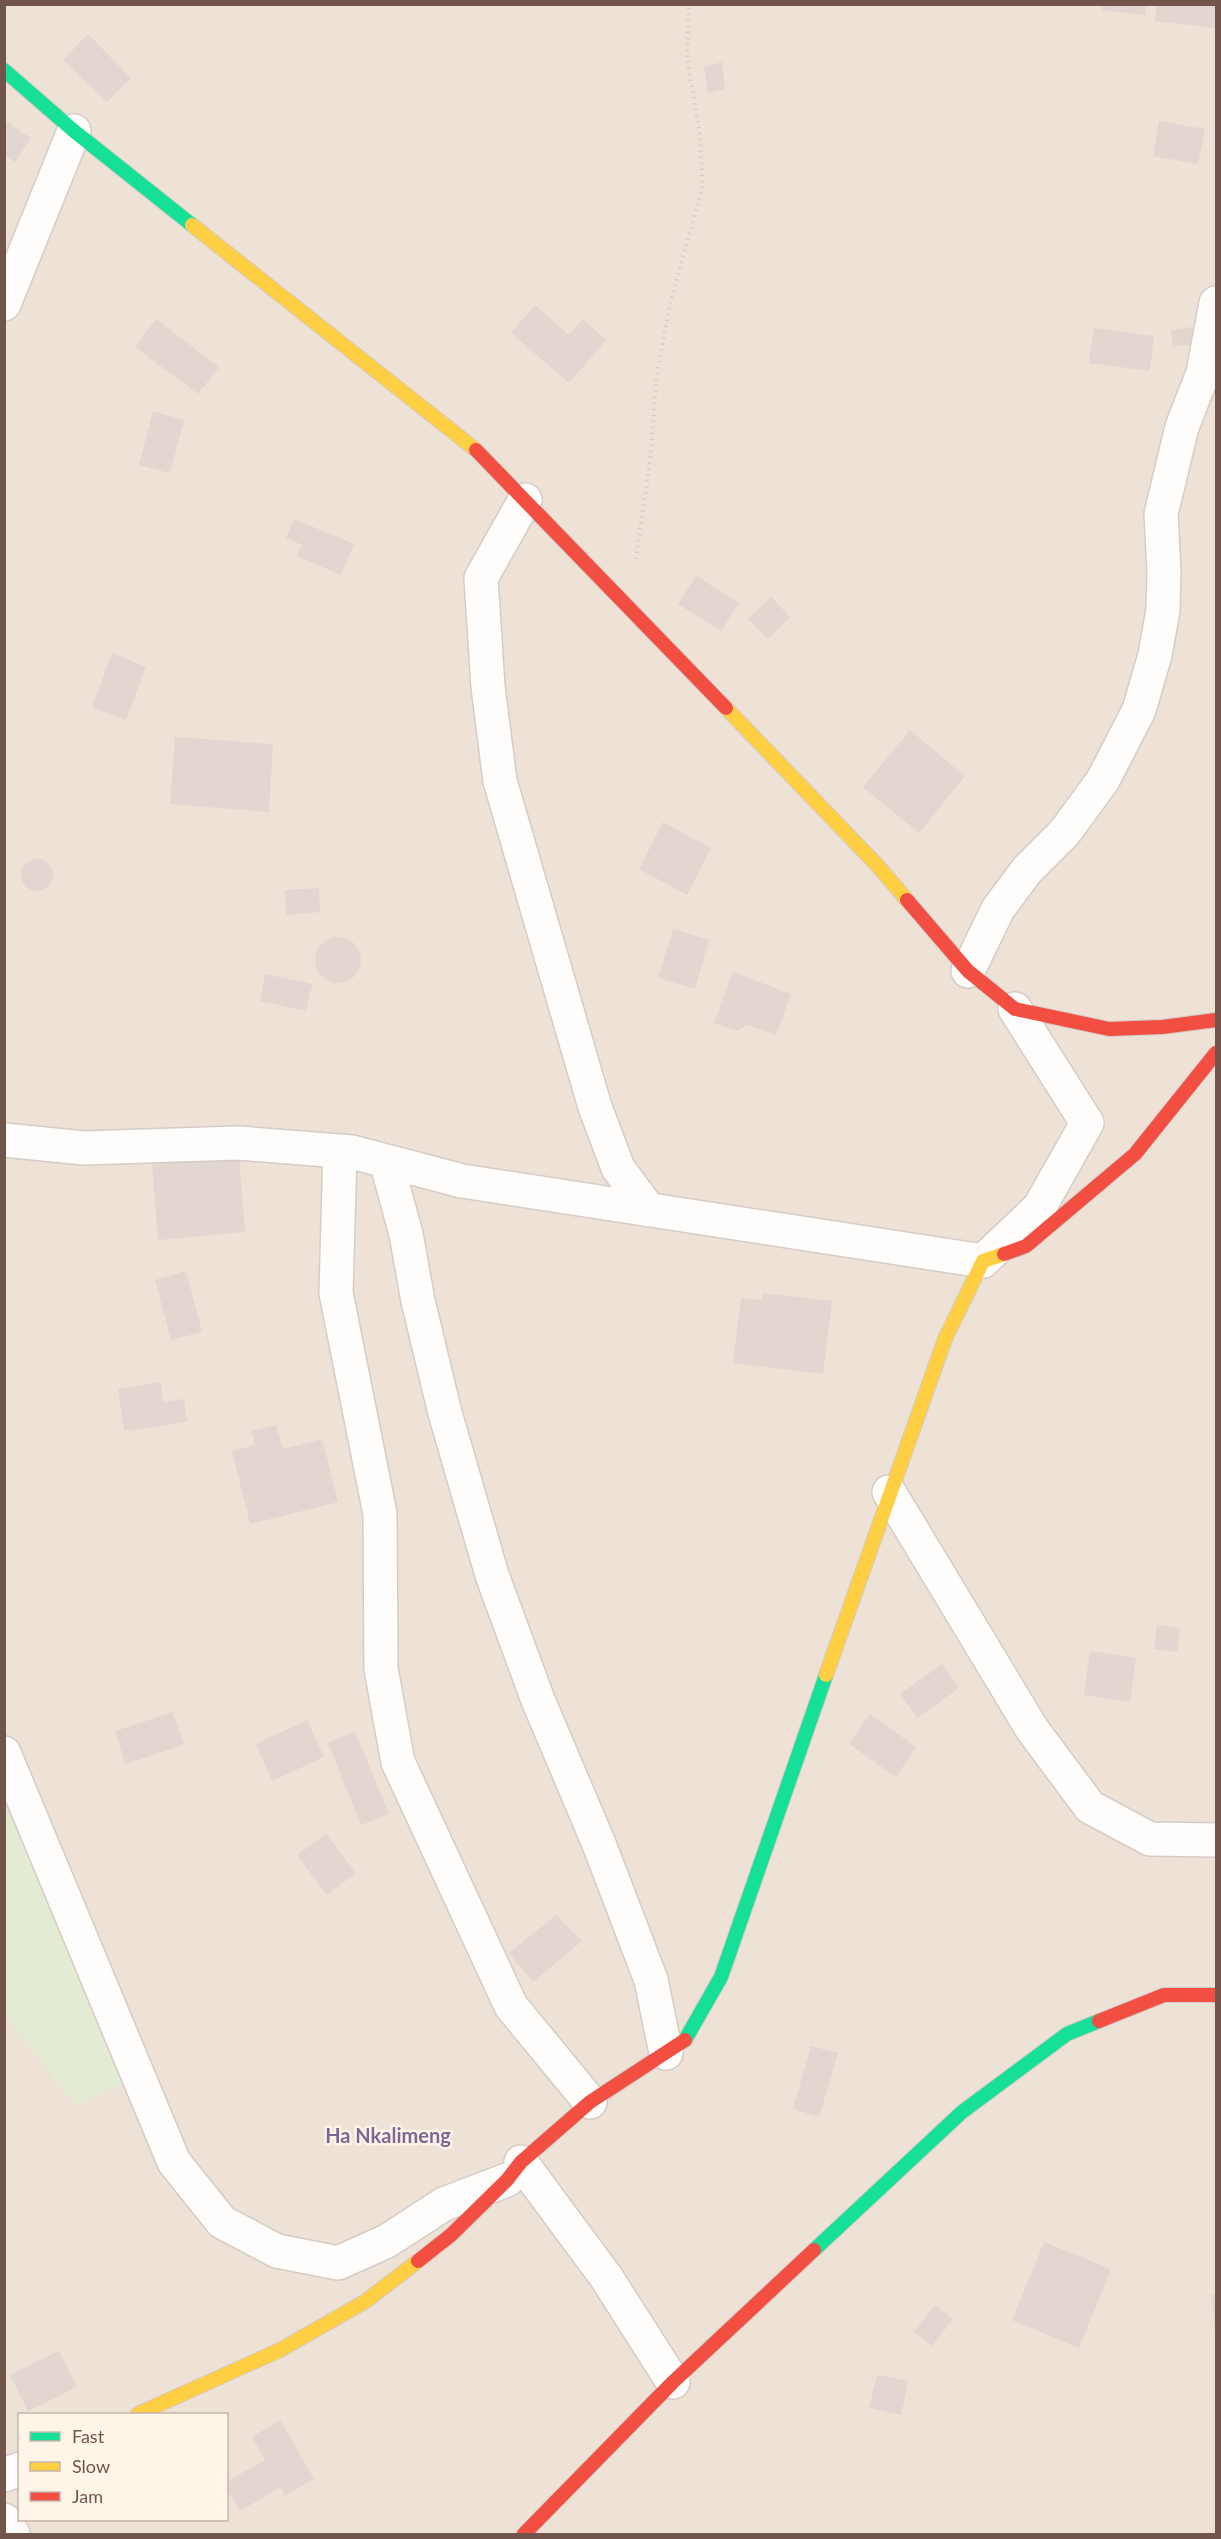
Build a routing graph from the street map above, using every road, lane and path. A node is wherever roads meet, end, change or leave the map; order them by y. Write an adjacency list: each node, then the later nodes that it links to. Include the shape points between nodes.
1 (689, 4): 7 (path, via 687,58 699,129 703,186 670,303 656,380 651,453)
2 (4, 70): 3 (street)
3 (74, 131): 4 (street); 6 (street, via 480,453)
4 (4, 303)
5 (1216, 303): 8 (street, via 1203,374 1182,427 1161,514 1163,610 1139,710 1103,780 1065,832 1027,870 998,909)
6 (525, 500): 7 (street); 15 (street, via 481,578 488,687 500,781 595,1107 618,1168)
7 (629, 610): 8 (street, via 876,865)
8 (968, 971): 9 (street)
9 (1015, 1009): 10 (street, via 1110,1029); 16 (street, via 1087,1123 1039,1208)
10 (1216, 1020)
11 (1216, 1053): 16 (street, via 1135,1154 1026,1246)
12 (4, 1140): 13 (street, via 84,1148 238,1143)
13 (340, 1151): 14 (street); 22 (street, via 336,1293 380,1514 381,1669 398,1762 511,2006)
14 (386, 1161): 15 (street, via 462,1182); 21 (street, via 445,1413 492,1575 651,1980)
15 (649, 1210): 16 (street)
16 (983, 1261): 17 (street, via 945,1339)
17 (889, 1492): 19 (street, via 1032,1729 1090,1807 1150,1839); 21 (street, via 721,1977 686,2039)
18 (4, 1753): 23 (street, via 174,2162 222,2222 277,2251 338,2264 387,2241 444,2204)
19 (1216, 1840)
20 (1216, 1995): 24 (street, via 1164,1995 1067,2034 962,2112)
21 (666, 2052): 22 (street)
22 (590, 2103): 23 (street)
23 (514, 2171): 24 (street, via 606,2277); 25 (street, via 451,2235 366,2301 280,2350)
24 (673, 2382): 28 (street)
25 (142, 2413)
26 (4, 2520): 27 (street)
27 (13, 2535)
28 (524, 2535)

